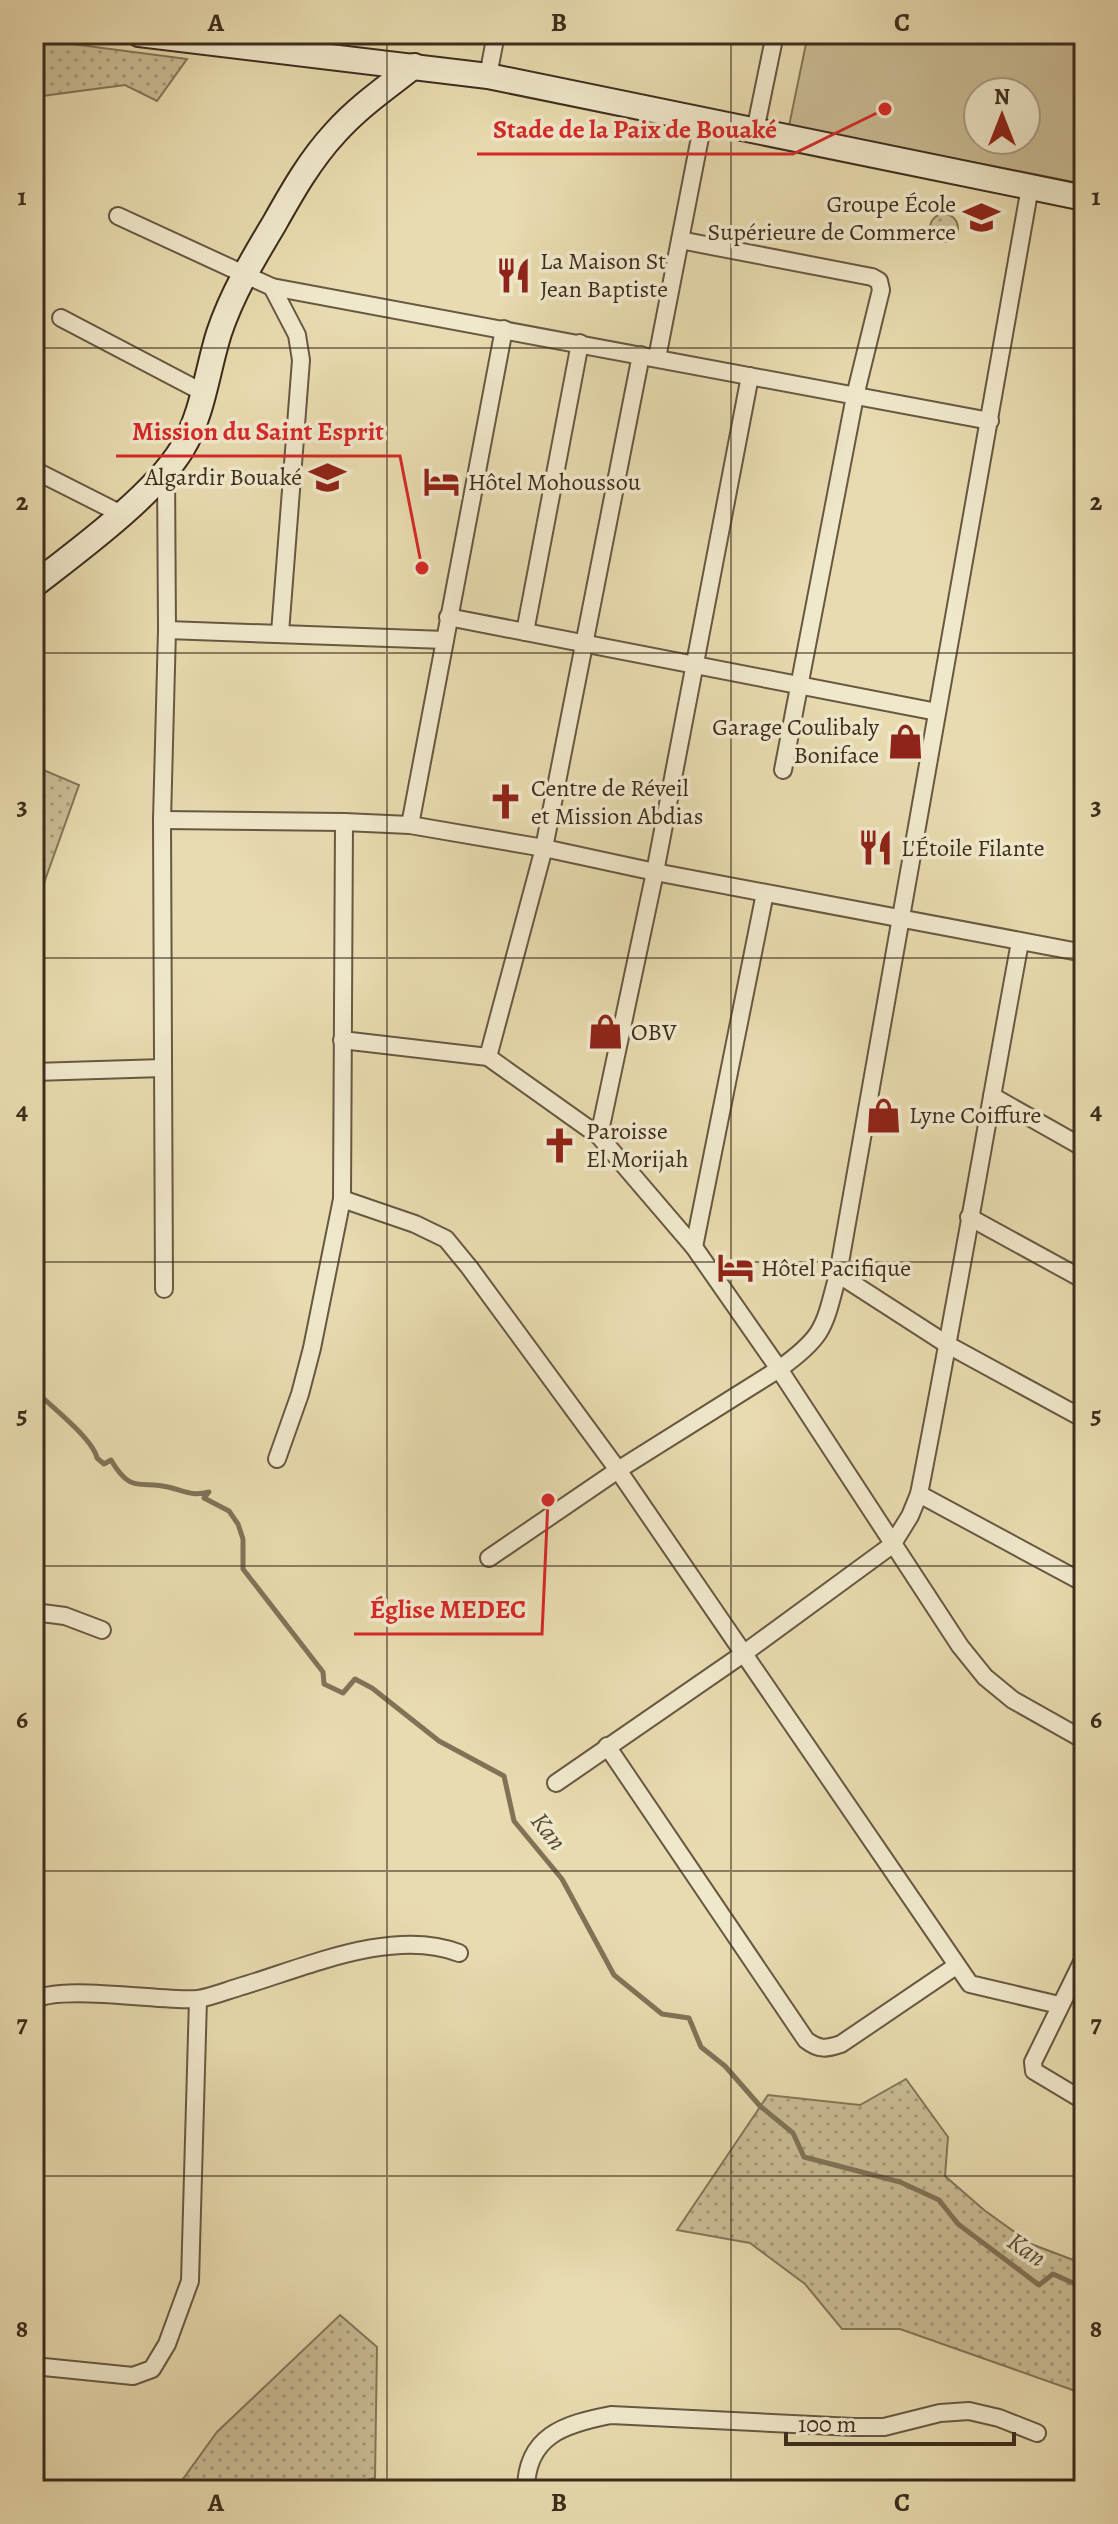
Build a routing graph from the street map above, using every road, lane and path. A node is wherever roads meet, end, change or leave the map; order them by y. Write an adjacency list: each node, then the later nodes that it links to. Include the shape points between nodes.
1 (139, 34): 4 (street)
2 (496, 34): 5 (street)
3 (775, 34): 7 (street)
4 (414, 66): 5 (street); 12 (street, via 335,133 304,173)
5 (488, 76): 6 (street)
6 (703, 122): 7 (street); 11 (street)
7 (755, 131): 8 (street)
8 (1030, 187): 9 (street); 21 (street)
9 (1084, 198)
10 (118, 216): 12 (street)
11 (680, 240): 17 (street); 20 (street, via 879,281)
12 (245, 272): 13 (street); 19 (street, via 220,331)
13 (272, 287): 15 (street); 29 (street, via 297,335 301,360)
14 (61, 318): 19 (street)
15 (504, 329): 16 (street); 26 (street)
16 (580, 343): 17 (street); 28 (street)
17 (649, 356): 18 (street); 31 (street)
18 (750, 376): 20 (street); 32 (street)
19 (204, 393): 23 (street, via 192,430)
20 (855, 396): 21 (street); 33 (street)
21 (990, 421): 34 (street)
22 (34, 470): 24 (street)
23 (166, 470): 24 (street); 27 (street)
24 (121, 514): 25 (street)
25 (34, 585)
26 (448, 617): 28 (street); 30 (street)
27 (167, 630): 29 (street); 36 (street)
28 (525, 632): 31 (street)
29 (280, 633): 30 (street)
30 (445, 640): 38 (street)
31 (585, 644): 32 (street); 39 (street)
32 (695, 665): 33 (street); 40 (street)
33 (798, 687): 34 (street); 35 (street)
34 (937, 712): 42 (street)
35 (783, 770)
36 (162, 820): 37 (street); 47 (street)
37 (344, 822): 38 (street); 45 (street)
38 (410, 825): 39 (street)
39 (544, 848): 40 (street); 46 (street)
40 (655, 872): 41 (street); 50 (street)
41 (765, 893): 42 (street); 54 (street)
42 (902, 919): 43 (street); 55 (street)
43 (1020, 942): 44 (street); 49 (street)
44 (1084, 953)
45 (342, 1040): 46 (street); 52 (street)
46 (488, 1057): 50 (street)
47 (163, 1068): 48 (street); 57 (street)
48 (34, 1072)
49 (992, 1096): 51 (street); 53 (street)
50 (599, 1136): 54 (street)
51 (1084, 1148)
52 (342, 1199): 61 (street, via 312,1348); 62 (street, via 446,1239)
53 (969, 1217): 56 (street); 58 (street)
54 (694, 1247): 59 (street)
55 (838, 1274): 58 (street); 59 (street, via 818,1336)
56 (1084, 1280)
57 (164, 1289)
58 (948, 1345): 60 (street); 63 (street)
59 (779, 1369): 62 (street); 64 (street)
60 (1084, 1419)
61 (277, 1459)
62 (618, 1470): 65 (street); 69 (street)
63 (919, 1494): 64 (street); 66 (street)
64 (892, 1545): 69 (street); 70 (street, via 985,1677 1013,1700)
65 (489, 1558)
66 (1084, 1583)
67 (34, 1612): 68 (street, via 65,1616)
68 (102, 1630)
69 (743, 1654): 71 (street); 75 (street)
70 (1084, 1740)
71 (607, 1746): 72 (street); 75 (street, via 815,2047 841,2044)
72 (556, 1783)
73 (459, 1953): 76 (street, via 441,1945 379,1947)
74 (1084, 1958): 78 (street)
75 (956, 1966): 78 (street, via 970,1984)
76 (198, 1999): 77 (street, via 61,1994); 80 (street, via 190,2281 167,2344 152,2369 133,2376)
77 (34, 2001)
78 (1059, 2005): 79 (street, via 1033,2062 1034,2071)
79 (1084, 2101)
80 (34, 2366)
81 (1037, 2433): 82 (street, via 969,2411 884,2427 611,2415 577,2421 546,2438 526,2470)
82 (526, 2490)

